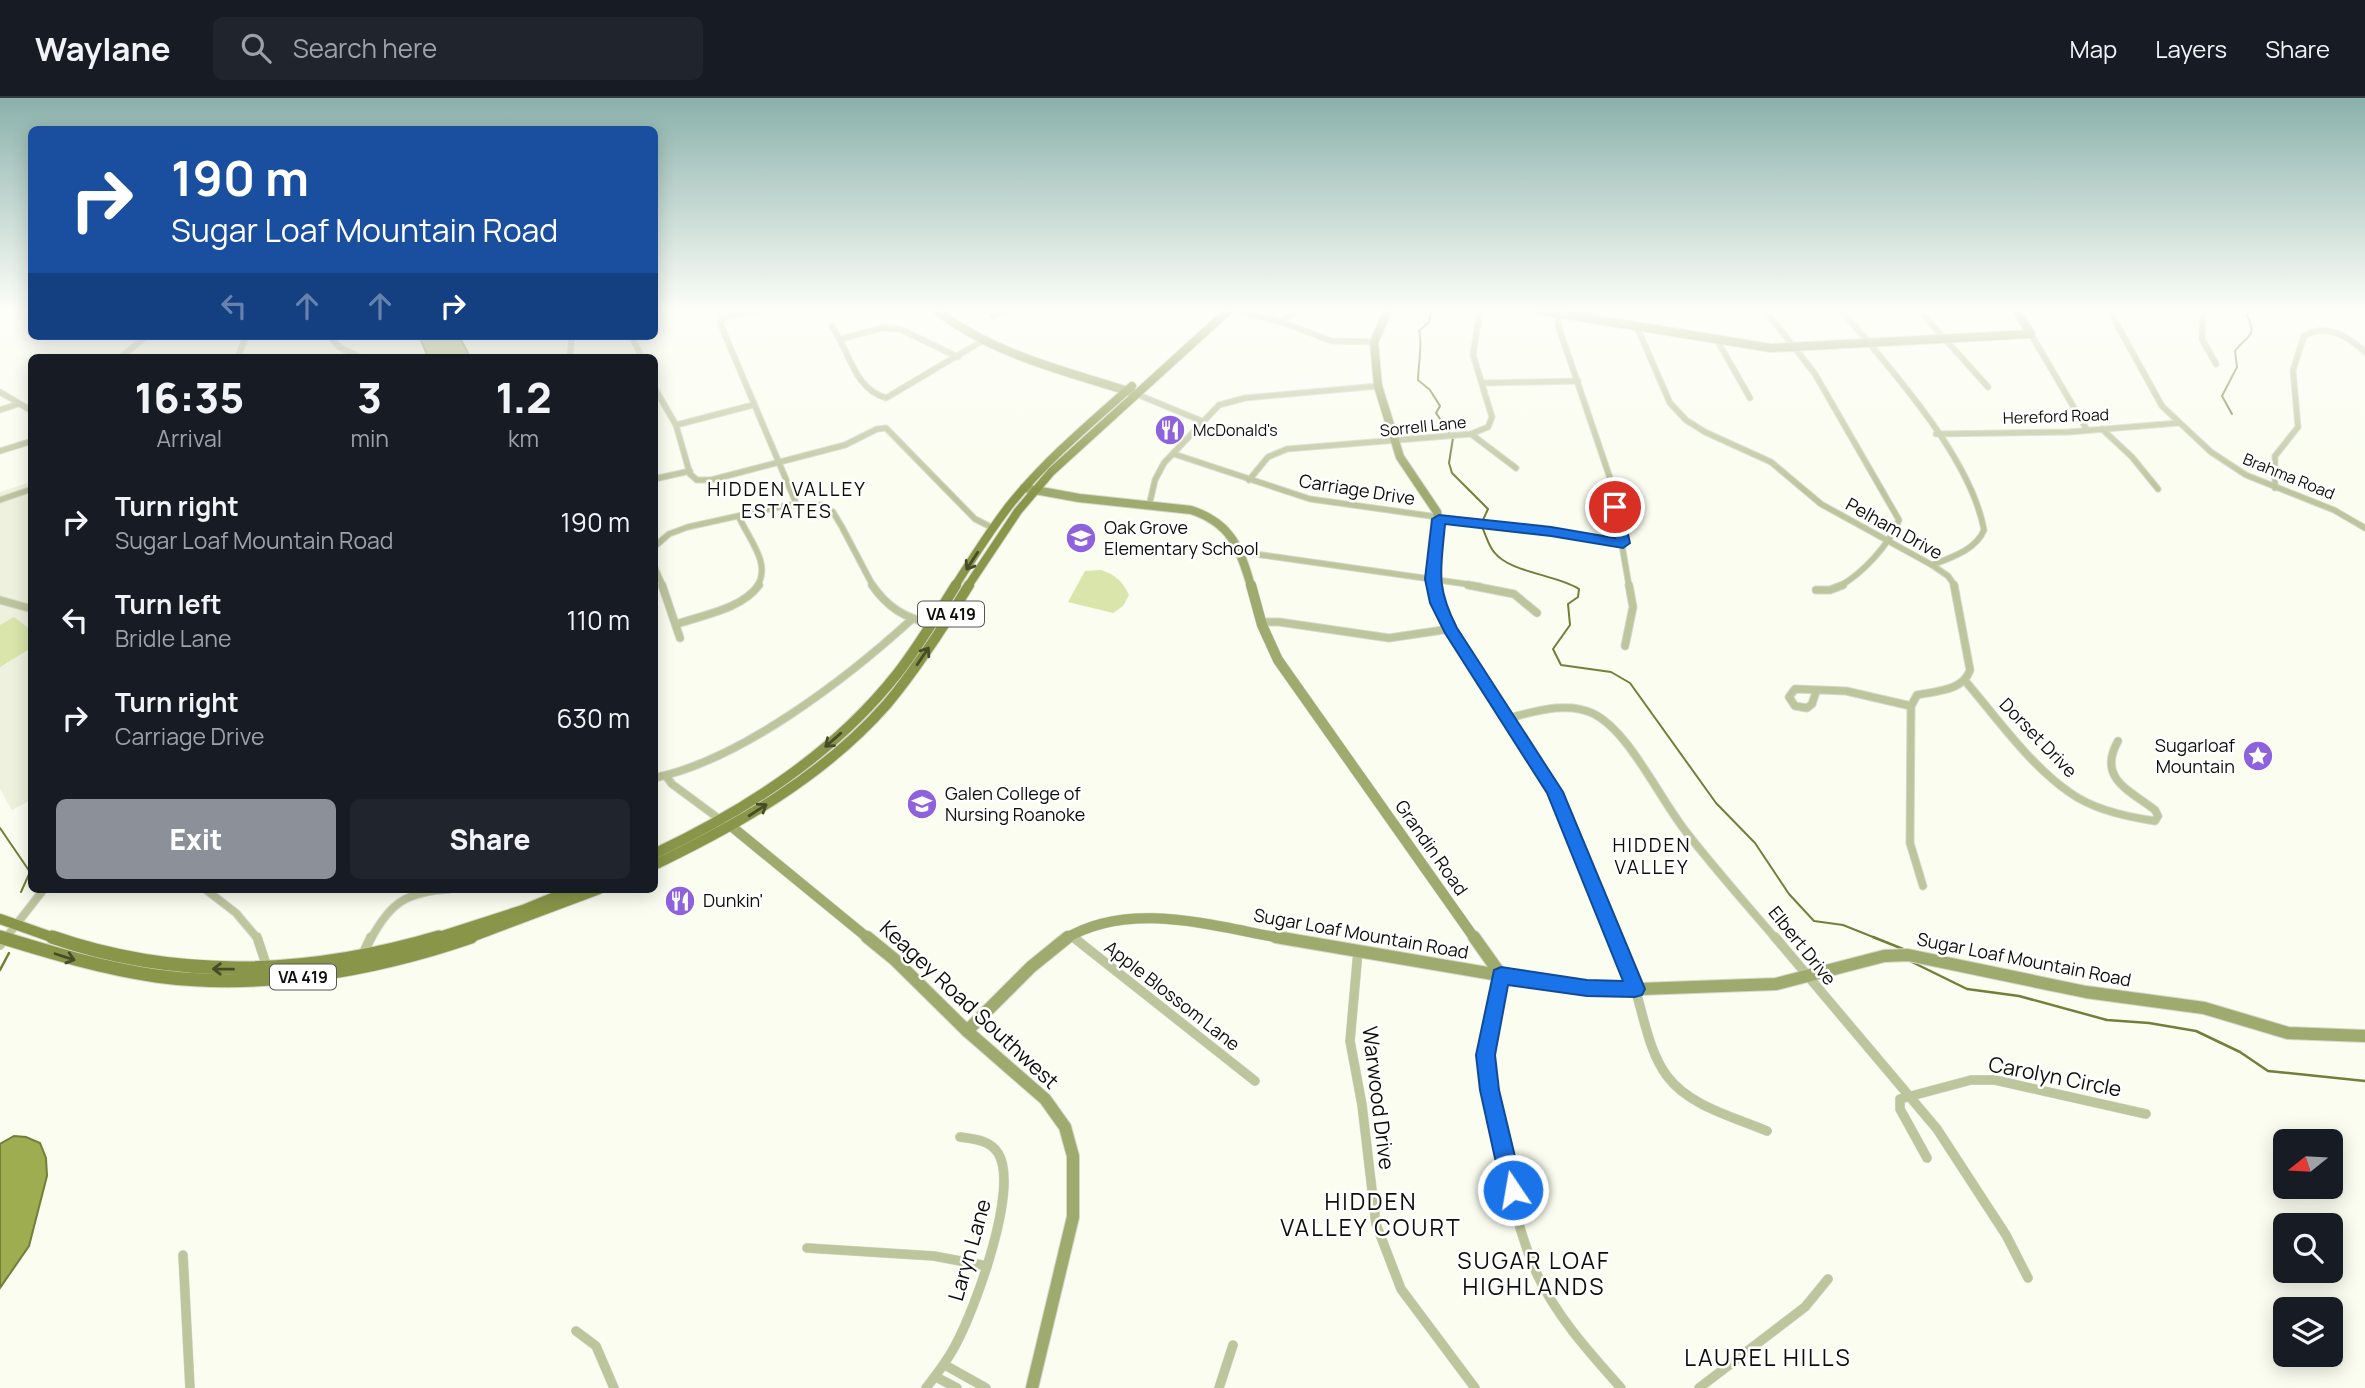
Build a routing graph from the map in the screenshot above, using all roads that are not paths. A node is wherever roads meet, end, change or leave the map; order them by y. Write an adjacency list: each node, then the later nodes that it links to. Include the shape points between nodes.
1 (738, 370): 27 (street)
2 (856, 370): 3 (street, via 866,389 889,398)
3 (936, 370)
4 (1067, 370): 22 (street)
5 (1153, 370): 22 (main road, VA 419)
6 (1157, 370): 22 (main road, VA 419)
7 (1377, 370): 20 (street)
8 (1478, 370): 19 (street, Sorrell Lane)
9 (1574, 370): 18 (street)
10 (1656, 370): 57 (street, Pelham Drive, via 1670,403 1686,420 1771,462 1821,504)
11 (1734, 370): 25 (street)
12 (1812, 370): 57 (street, via 1898,517)
13 (1893, 370): 36 (street)
14 (1973, 370): 21 (street)
15 (2052, 370): 34 (street)
16 (2142, 370): 31 (street, Brahma Road)
17 (2294, 370): 46 (street, via 2298,427 2275,456)
18 (1578, 381): 19 (street); 59 (street, via 1611,481)
19 (1483, 383): 35 (street, Sorrell Lane, via 1492,423)
20 (1378, 386): 30 (street, via 1233,400 1219,405); 38 (street)
21 (1988, 387)
22 (1130, 392): 30 (street); 47 (main road, VA 419)
23 (0, 393): 26 (street)
24 (658, 394): 32 (street)
25 (1750, 398)
26 (18, 404): 28 (street); 29 (street)
27 (752, 405): 32 (street); 41 (street)
28 (28, 409)
29 (0, 410)
30 (1204, 422): 40 (street)
31 (2178, 423): 33 (street, Hereford Road); 46 (street, Brahma Road, via 2224,463)
32 (676, 425): 43 (street)
33 (2102, 429): 34 (street, Hereford Road); 48 (street)
34 (2087, 430): 36 (street, Hereford Road)
35 (1471, 434): 38 (street, Sorrell Lane); 42 (street)
36 (1936, 434): 61 (street, via 1968,483 1984,530 1958,554)
37 (28, 442): 39 (street)
38 (1394, 442): 45 (street, Sorrell Lane, via 1287,449 1268,457); 54 (street)
39 (0, 451)
40 (1174, 454): 45 (street, Carriage Drive); 52 (street, via 1155,480)
41 (777, 463): 43 (street, via 711,480 697,480); 51 (street); 55 (street, via 845,445 879,429 889,430 975,519)
42 (1516, 468)
43 (690, 471): 44 (street)
44 (658, 478)
45 (1249, 480): 54 (street, Carriage Drive, via 1310,499)
46 (2275, 488): 56 (street, Brahma Road, via 2334,510)
47 (1029, 489): 52 (street, Grandin Road); 55 (main road, VA 419); 68 (main road, VA 419)
48 (2158, 489)
49 (28, 490): 50 (street)
50 (0, 500)
51 (796, 503): 53 (street); 69 (street, via 820,504 831,510 874,589)
52 (1149, 506): 60 (street, Grandin Road, via 1205,513 1224,525)
53 (739, 517): 58 (street, via 677,530); 71 (street, via 761,563 760,586 741,600)
54 (1439, 519): 59 (street, Carriage Drive); 63 (street)
55 (993, 528): 72 (main road, VA 419, one-way to 72)
56 (2365, 528)
57 (1888, 540): 61 (street, Pelham Drive); 64 (street, via 1846,583)
58 (658, 543)
59 (1623, 543): 75 (street, via 1633,607)
60 (1241, 552): 63 (street); 70 (street, Grandin Road)
61 (1932, 565): 76 (street, Pelham Drive, via 1955,586 1970,670)
62 (658, 576): 71 (street)
63 (1433, 579): 67 (street, via 1509,592); 73 (street, via 1437,603)
64 (1816, 590)
65 (0, 600): 66 (street)
66 (28, 608)
67 (1537, 613)
68 (949, 618): 72 (street); 83 (main road, VA 419, one-way to 68, via 802,779 859,731 909,676)
69 (911, 620): 72 (street); 81 (street, via 788,716 711,758)
70 (1261, 622): 73 (street, via 1389,638); 99 (street, Grandin Road, via 1287,673)
71 (677, 624): 74 (street)
72 (930, 625): 83 (main road, VA 419, one-way to 83, via 894,678 848,728)
73 (1450, 629): 79 (street)
74 (680, 638)
75 (1625, 646)
76 (1966, 682): 78 (street, via 1917,695); 80 (street, Dorset Drive, via 2068,792 2132,818 2155,821 2155,810 2123,785 2110,767)
77 (1816, 692): 78 (street, via 1846,691)
78 (1910, 706): 86 (street, via 1910,843)
79 (1508, 718): 100 (street, Elbert Drive, via 1571,708 1600,716 1615,728 1673,816); 101 (street, via 1555,792)
80 (2118, 741)
81 (666, 776): 82 (street); 83 (street, Keagey Road Southwest)
82 (658, 777)
83 (726, 823): 84 (main road, VA 419); 85 (main road, VA 419); 102 (street, Keagey Road Southwest, via 894,959)
84 (658, 852)
85 (658, 862)
86 (1923, 886)
87 (41, 893): 93 (street)
88 (211, 893): 98 (street, via 239,913 263,948)
89 (418, 893): 97 (street, via 396,903)
90 (563, 893): 97 (main road, VA 419, via 453,935)
91 (588, 893): 95 (main road, VA 419, one-way to 91, via 130,974 191,981 271,980 336,973 418,955 497,931)
92 (0, 919): 93 (main road, VA 419)
93 (18, 925): 95 (street); 98 (main road, VA 419, one-way to 93, via 200,969 141,962)
94 (1070, 935): 96 (street, Sugar Loaf Mountain Road, via 1107,921 1158,919); 102 (street, Sugar Loaf Mountain Road); 104 (street, Apple Blossom Lane)
95 (2, 940)
96 (1357, 951): 99 (street, Sugar Loaf Mountain Road); 126 (street, Warwood Drive, via 1350,1041 1376,1224 1401,1289)
97 (361, 957): 98 (main road, VA 419)
98 (267, 968)
99 (1501, 975): 101 (street, Sugar Loaf Mountain Road, via 1587,988); 127 (street, via 1486,1048 1487,1074 1520,1230 1552,1303)
100 (1807, 978): 101 (street, Sugar Loaf Mountain Road, via 1761,986); 103 (street, Sugar Loaf Mountain Road, via 1884,956 1908,956 2105,996 2204,1008 2288,1033); 105 (street, Elbert Drive)
101 (1635, 989): 107 (street, via 1663,1068 1675,1085 1688,1096)
102 (967, 1031): 124 (street, Keagey Road Southwest, via 1051,1106 1065,1127 1073,1156 1073,1217)
103 (2365, 1036)
104 (1255, 1081)
105 (1908, 1096): 106 (street, Carolyn Circle, via 1982,1079); 109 (street, via 1900,1099 1900,1109); 113 (street, Elbert Drive, via 1956,1156)
106 (2146, 1114)
107 (1767, 1131)
108 (960, 1137): 112 (street, Laryn Lane, via 990,1142 1002,1162 1005,1194)
109 (1927, 1158)
110 (807, 1248): 112 (street, via 934,1256)
111 (183, 1255): 119 (street)
112 (987, 1266): 117 (street, Laryn Lane, via 972,1313)
113 (2028, 1278)
114 (1828, 1279): 128 (street, via 1805,1307)
115 (576, 1331): 120 (street, via 596,1346)
116 (1233, 1345): 125 (street)
117 (945, 1364): 118 (street, Laryn Lane); 123 (street)
118 (936, 1377): 121 (street, Laryn Lane); 122 (street)
119 (190, 1388)
120 (614, 1388)
121 (926, 1388)
122 (957, 1388)
123 (986, 1388)
124 (1032, 1388)
125 (1219, 1388)
126 (1475, 1388)
127 (1621, 1388)
128 (1699, 1388)

